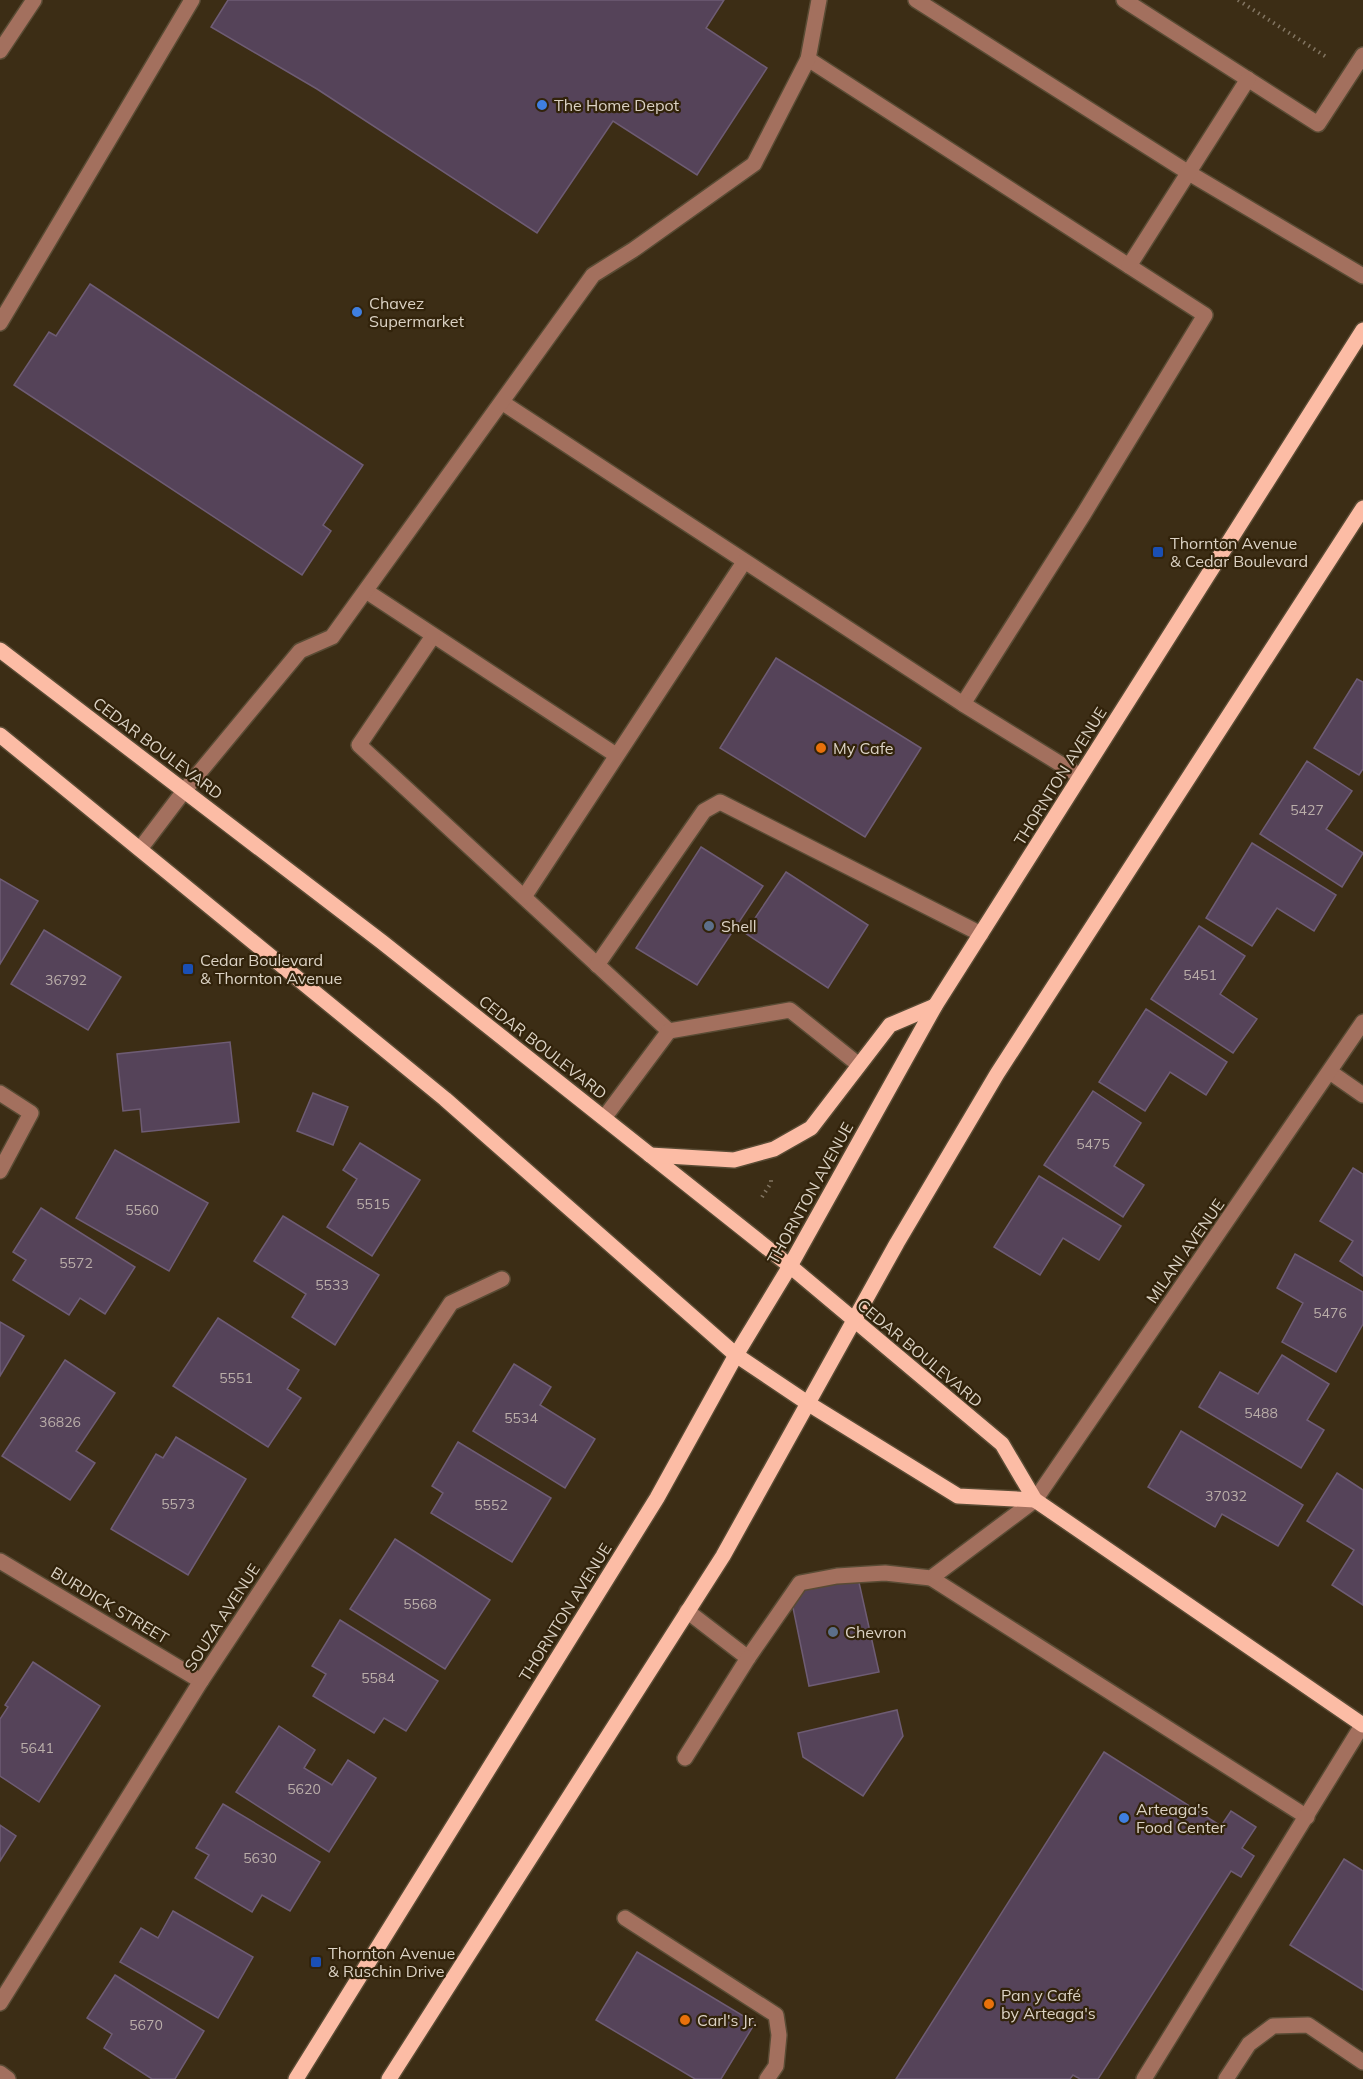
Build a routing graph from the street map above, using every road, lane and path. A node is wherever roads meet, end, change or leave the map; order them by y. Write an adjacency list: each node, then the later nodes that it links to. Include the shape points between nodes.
1 (34, 0): 7 (street)
2 (192, 0): 15 (street)
3 (819, 0): 9 (street)
4 (916, 0): 12 (street)
5 (1125, 0): 11 (street)
6 (1238, 0): 10 (path)
7 (0, 51)
8 (1363, 55): 10 (street)
9 (808, 59): 13 (street); 17 (street, via 754,164 593,275)
10 (1352, 73): 11 (street, via 1318,124)
11 (1248, 80): 12 (street)
12 (1189, 173): 13 (street); 14 (street)
13 (1129, 266): 23 (street, via 1205,315)
14 (1363, 276)
15 (0, 323)
16 (1363, 330): 26 (main road, THORNTON AVENUE)
17 (503, 403): 19 (street); 20 (street)
18 (1363, 508): 46 (main road, via 997,1074)
19 (744, 562): 23 (street); 25 (street)
20 (366, 591): 21 (street); 27 (street, via 333,637 300,651)
21 (433, 636): 25 (street); 29 (street, via 359,745)
22 (0, 650): 27 (main road, CEDAR BOULEVARD)
23 (963, 704): 26 (street)
24 (0, 735): 28 (main road)
25 (616, 755): 29 (street)
26 (1080, 776): 30 (main road, THORNTON AVENUE)
27 (184, 791): 28 (street); 39 (main road, CEDAR BOULEVARD)
28 (140, 849): 47 (main road, via 445,1099)
29 (524, 897): 31 (street)
30 (981, 934): 31 (street, via 720,802 704,811); 32 (main road, THORNTON AVENUE)
31 (597, 966): 34 (street)
32 (935, 1006): 35 (main road, via 890,1025); 44 (main road, THORNTON AVENUE)
33 (1363, 1022): 36 (street, MILANI AVENUE)
34 (669, 1031): 35 (street, via 790,1010); 39 (street)
35 (859, 1065): 40 (main road, via 811,1128 774,1149 734,1160)
36 (1330, 1072): 38 (street); 49 (street, MILANI AVENUE)
37 (0, 1093): 41 (street, via 31,1113)
38 (1363, 1095)
39 (604, 1118): 40 (main road, CEDAR BOULEVARD)
40 (650, 1155): 44 (main road, CEDAR BOULEVARD)
41 (0, 1171)
42 (770, 1171): 43 (path, via 771,1183)
43 (762, 1197)
44 (790, 1266): 46 (main road, CEDAR BOULEVARD); 47 (main road, THORNTON AVENUE)
45 (502, 1279): 54 (street, SOUZA AVENUE, via 451,1304)
46 (855, 1322): 48 (main road); 49 (main road, CEDAR BOULEVARD, via 1002,1444)
47 (736, 1355): 48 (main road); 63 (main road, THORNTON AVENUE, via 657,1498)
48 (809, 1404): 49 (main road, via 958,1496); 52 (main road, via 723,1556)
49 (1035, 1500): 51 (street, MILANI AVENUE); 55 (main road, CEDAR BOULEVARD)
50 (0, 1561): 54 (street, BURDICK STREET)
51 (931, 1578): 53 (street, via 885,1573 800,1583); 57 (street)
52 (687, 1611): 53 (street); 64 (main road)
53 (748, 1658): 56 (street)
54 (201, 1681): 59 (street, SOUZA AVENUE)
55 (1363, 1724): 57 (street)
56 (685, 1758)
57 (1307, 1817): 66 (street)
58 (625, 1918): 65 (street, via 776,2015 776,2066)
59 (0, 2004)
60 (1363, 2062): 67 (street, via 1308,2025 1273,2026 1249,2044)
61 (0, 2073): 62 (street)
62 (8, 2079)
63 (296, 2079)
64 (389, 2079)
65 (767, 2079)
66 (1144, 2079)
67 (1226, 2079)

